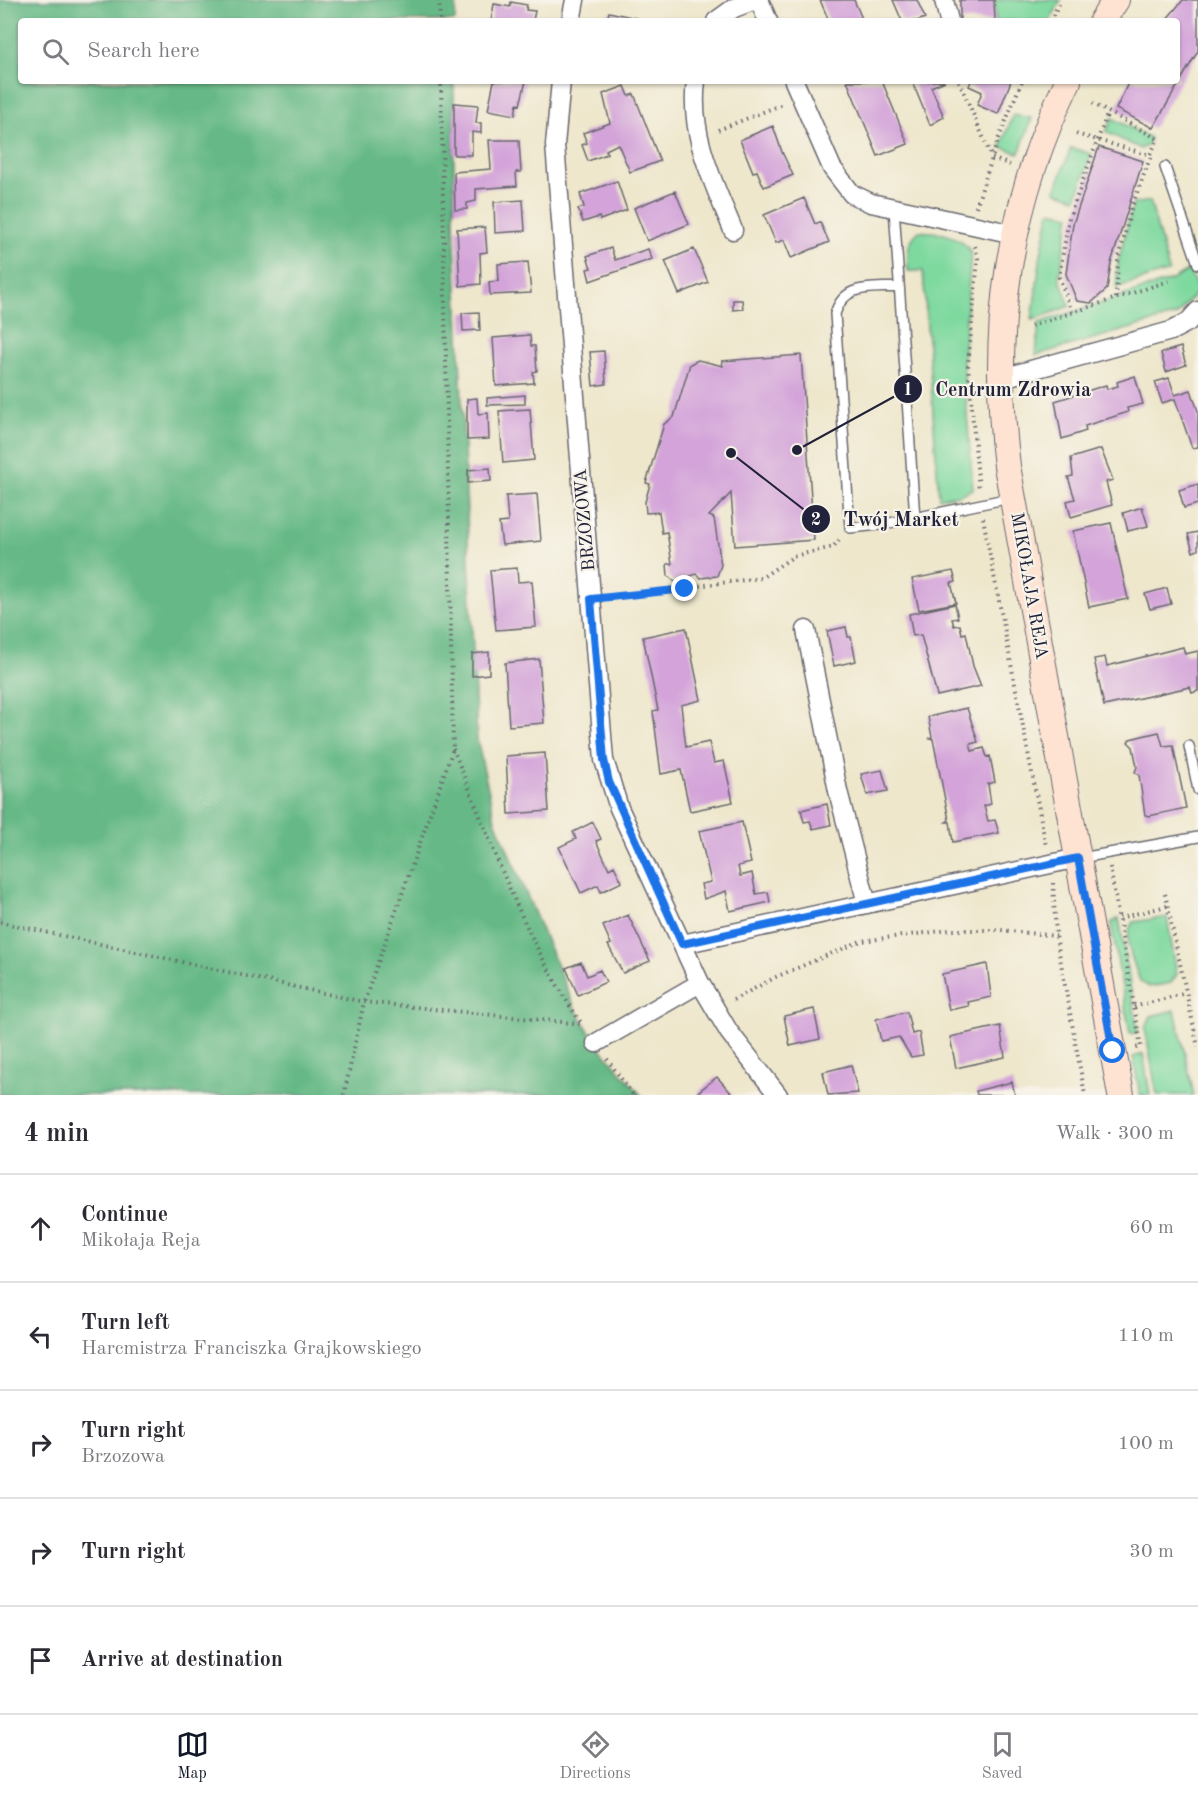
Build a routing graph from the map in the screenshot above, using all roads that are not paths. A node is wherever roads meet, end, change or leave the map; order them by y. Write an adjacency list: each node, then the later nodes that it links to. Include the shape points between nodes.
1 (575, 0): 5 (street)
2 (757, 0): 6 (street); 7 (street)
3 (944, 0): 8 (street)
4 (1116, 0): 9 (street)
5 (572, 18)
6 (720, 18)
7 (766, 18)
8 (948, 18)
9 (1104, 18)
10 (561, 84): 30 (street, BRZOZOWA, via 555,145 604,760 609,782)
11 (696, 84): 16 (street, via 700,150)
12 (1067, 84): 17 (street, MIKOŁAJA REJA, via 1039,147)
13 (797, 89): 15 (street, via 842,184 861,199)
14 (1165, 167): 18 (lane)
15 (894, 208): 17 (street); 19 (lane)
16 (733, 230)
17 (1014, 234): 21 (street, MIKOŁAJA REJA, via 1000,332)
18 (1198, 264)
19 (898, 287): 23 (lane); 23 (lane, via 853,291 842,298 835,314 850,528)
20 (1198, 311): 21 (street, via 1171,331)
21 (999, 379): 22 (street, MIKOŁAJA REJA)
22 (1012, 498): 23 (lane); 28 (street, MIKOŁAJA REJA)
23 (915, 518)
24 (806, 630): 29 (street, via 838,791)
25 (1189, 746): 26 (lane)
26 (1198, 790)
27 (1198, 837): 28 (lane)
28 (1078, 858): 29 (street); 34 (street, MIKOŁAJA REJA)
29 (867, 904): 30 (street)
30 (682, 944): 31 (street, BRZOZOWA)
31 (700, 983): 32 (street); 33 (street, BRZOZOWA, via 729,1032)
32 (596, 1043)
33 (778, 1095)
34 (1121, 1095)

